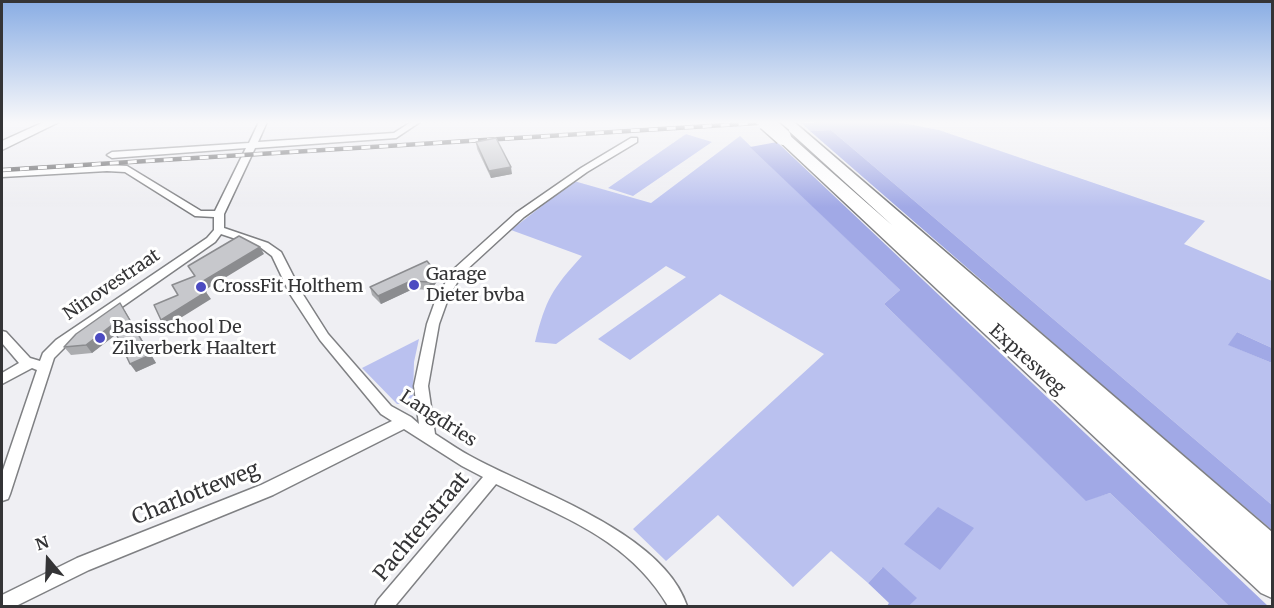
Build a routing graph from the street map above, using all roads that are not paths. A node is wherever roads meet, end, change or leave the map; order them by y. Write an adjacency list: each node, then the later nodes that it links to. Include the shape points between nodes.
1 (192, 150): 6 (street)
2 (248, 150): 8 (street)
3 (617, 150): 14 (street, via 520,215 459,271 442,296 421,386)
4 (807, 150): 18 (highway, Expresweg)
5 (809, 150): 17 (highway, Expresweg)
6 (112, 155)
7 (2, 174): 8 (street, via 127,169 199,214)
8 (219, 214): 9 (street)
9 (219, 230): 11 (street, Ninovestraat, via 171,270 61,343); 13 (street, Langdries, via 273,249 324,337 386,410)
10 (2, 335): 11 (street, via 25,361)
11 (37, 365): 12 (street); 16 (street, Ninovestraat)
12 (2, 379)
13 (406, 421): 14 (street, Langdries); 19 (street, Charlotteweg, via 267,490 83,564)
14 (428, 437): 15 (street, Langdries)
15 (493, 476): 20 (street, Langdries, via 613,535 663,581); 21 (street, Pachterstraat)
16 (2, 494)
17 (1272, 550)
18 (1272, 583)
19 (2, 603)
20 (675, 605)
21 (384, 606)

